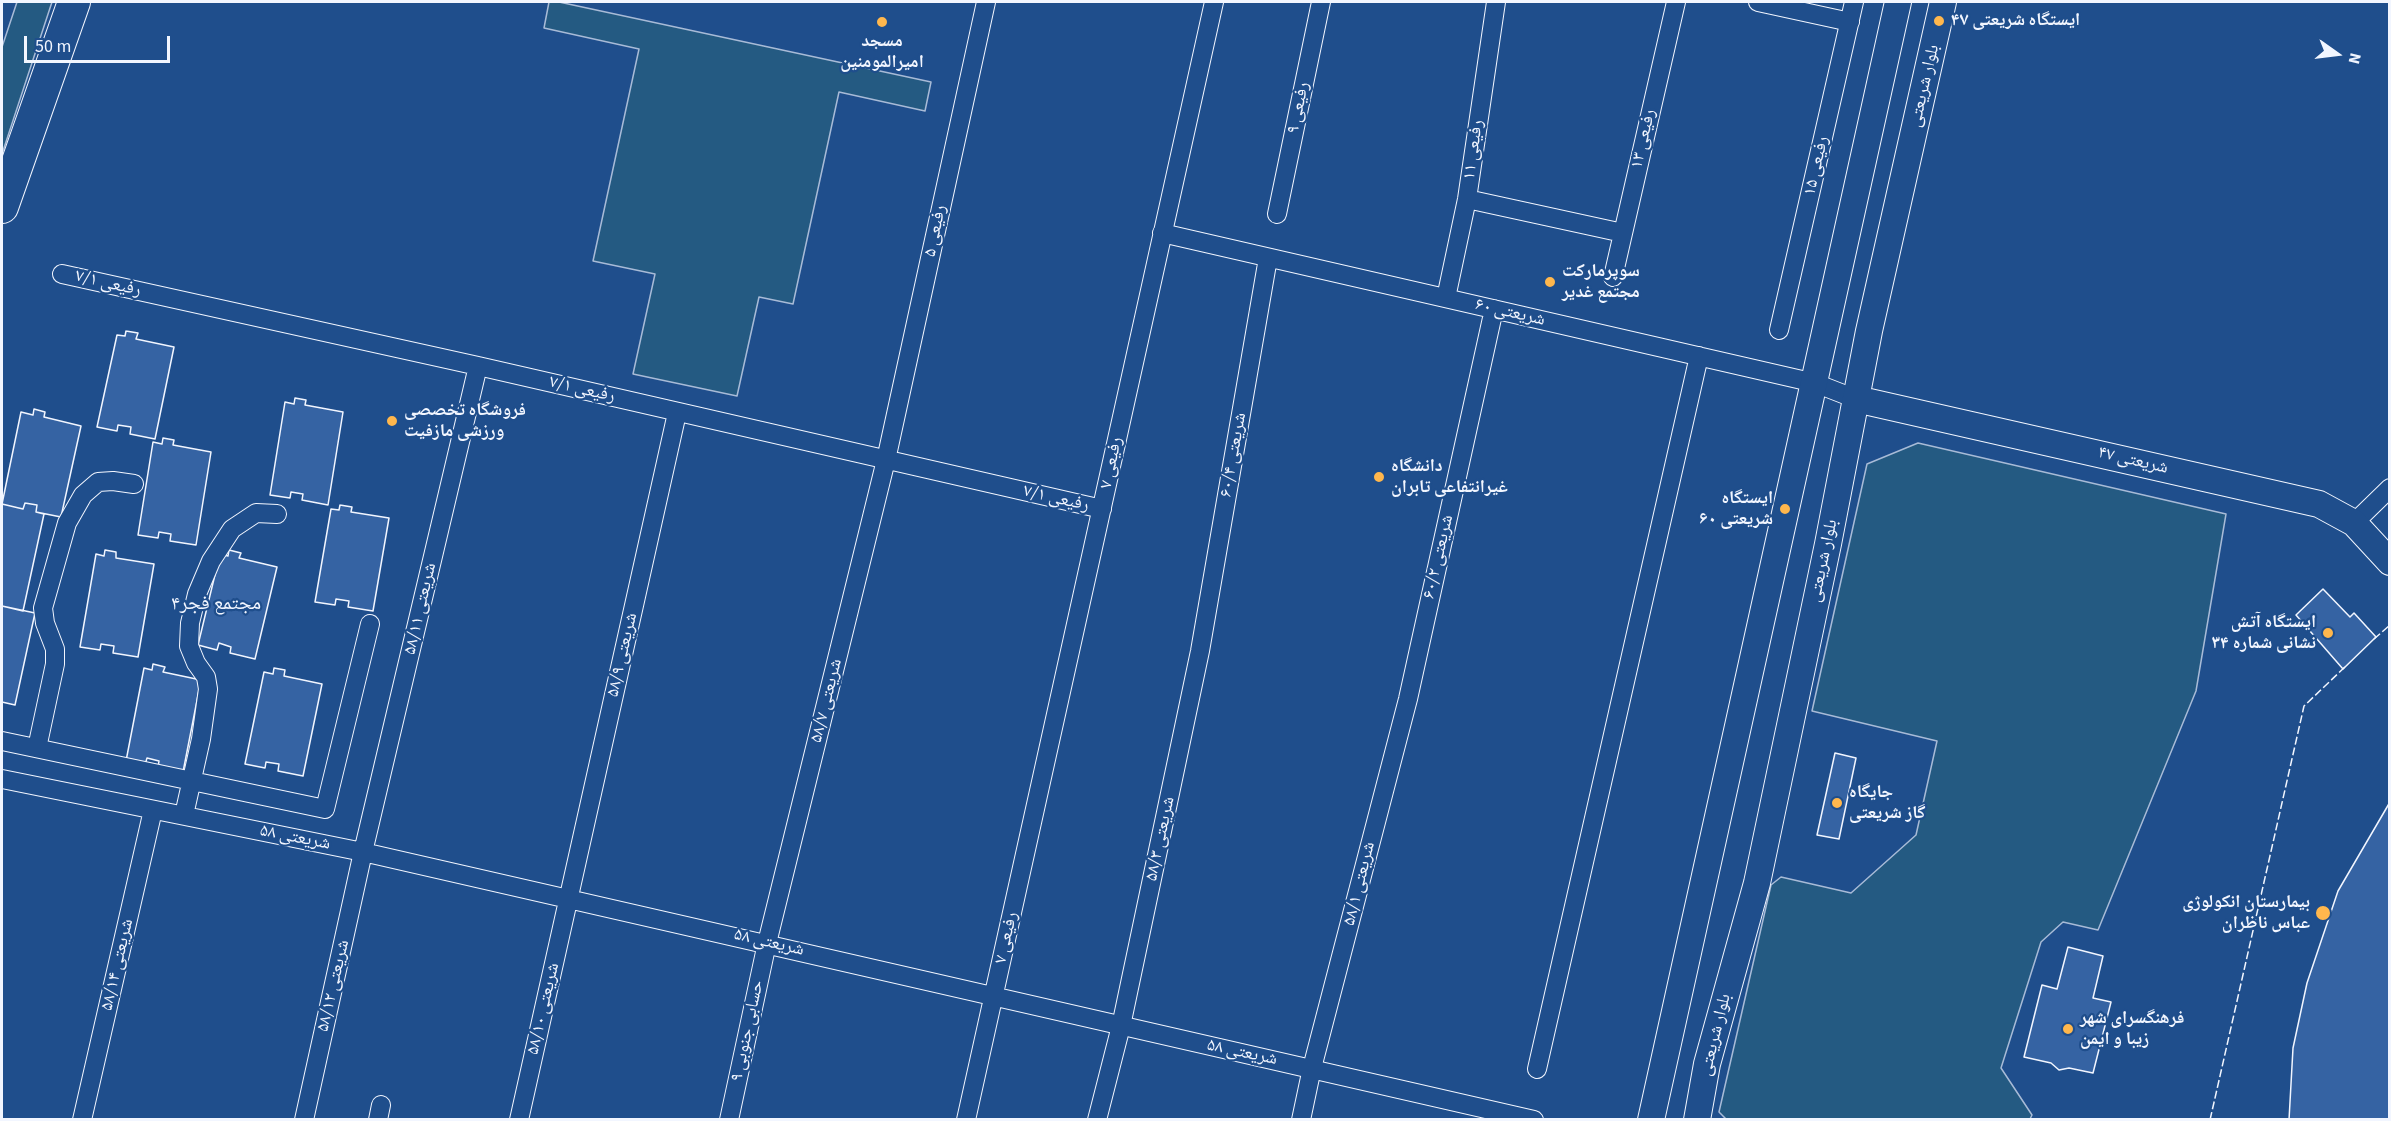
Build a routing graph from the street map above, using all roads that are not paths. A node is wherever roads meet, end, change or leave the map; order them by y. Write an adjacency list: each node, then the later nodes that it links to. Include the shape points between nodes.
1 (74, 2): 13 (highway)
2 (986, 2): 28 (street, رفیعی ۵)
3 (1214, 2): 15 (street, رفیعی ۷)
4 (1321, 2): 14 (street, رفیعی ۹)
5 (1496, 2): 12 (street, رفیعی ۱۱)
6 (1676, 2): 16 (street, رفیعی ۱۳)
7 (1758, 2): 11 (street)
8 (1854, 2): 11 (street, رفیعی ۱۵)
9 (1898, 2): 25 (main road)
10 (1943, 2): 26 (main road, بلوار شریعتی)
11 (1850, 22): 22 (street, رفیعی ۱۵)
12 (1467, 199): 16 (street); 20 (street, رفیعی ۱۱)
13 (2, 207)
14 (1277, 214)
15 (1162, 233): 17 (street, شریعتی ۶۰); 31 (street, رفیعی ۷)
16 (1623, 233): 19 (street, رفیعی ۱۳)
17 (1268, 258): 20 (street, شریعتی ۶۰); 36 (street, شریعتی ۶۰/۴)
18 (62, 273): 24 (street, رفیعی ۷/۱)
19 (1613, 277)
20 (1446, 298): 21 (street, شریعتی ۶۰)
21 (1494, 309): 23 (street, شریعتی ۶۰); 37 (street, شریعتی ۶۰/۲)
22 (1779, 330)
23 (1699, 356): 25 (street, شریعتی ۶۰); 50 (street)
24 (478, 366): 27 (street, رفیعی ۷/۱); 44 (street, شریعتی ۵۸/۱۱)
25 (1815, 383): 26 (street, شریعتی ۶۰); 59 (main road)
26 (1856, 399): 33 (main road, شریعتی ۴۷, via 2283,495 2319,504); 60 (main road, بلوار شریعتی, via 1757,884 1707,1064)
27 (677, 412): 28 (street, رفیعی ۷/۱); 45 (street, شریعتی ۵۸/۹)
28 (886, 460): 31 (street, رفیعی ۷/۱); 46 (street, شریعتی ۵۸/۷)
29 (134, 484): 39 (street, via 98,482 83,495 67,523 44,608 55,664)
30 (2390, 488): 33 (street)
31 (1102, 509): 47 (street, رفیعی ۷)
32 (277, 514): 41 (street, via 256,513 232,529 210,561 197,594 189,646 206,677 208,689)
33 (2354, 523): 34 (main road, شریعتی ۴۷)
34 (2390, 562)
35 (370, 624): 41 (street, via 325,809)
36 (1200, 651): 48 (street, شریعتی ۵۸/۳)
37 (1407, 699): 49 (street, شریعتی ۵۸/۱)
38 (2, 741): 39 (street)
39 (37, 748): 41 (street)
40 (2, 779): 42 (street, شریعتی ۵۸)
41 (192, 782): 43 (street)
42 (153, 810): 43 (street, شریعتی ۵۸); 51 (street, شریعتی ۵۸/۱۴)
43 (184, 815): 44 (street, شریعتی ۵۸)
44 (363, 852): 45 (street, شریعتی ۵۸); 52 (street, شریعتی ۵۸/۱۲)
45 (568, 898): 46 (street, شریعتی ۵۸); 53 (street, شریعتی ۵۸/۱۰)
46 (767, 943): 47 (street, شریعتی ۵۸); 54 (street, حسابی جنوبی ۹)
47 (994, 995): 48 (street, شریعتی ۵۸); 55 (street, رفیعی ۷)
48 (1121, 1026): 49 (street, شریعتی ۵۸); 56 (street, شریعتی ۵۸/۳)
49 (1312, 1068): 57 (street, شریعتی ۵۸/۱); 58 (street, شریعتی ۵۸)
50 (1538, 1069)
51 (82, 1119)
52 (304, 1119)
53 (519, 1119)
54 (729, 1119)
55 (966, 1119)
56 (1097, 1119)
57 (1301, 1119)
58 (1534, 1119)
59 (1652, 1119)
60 (1697, 1119)

